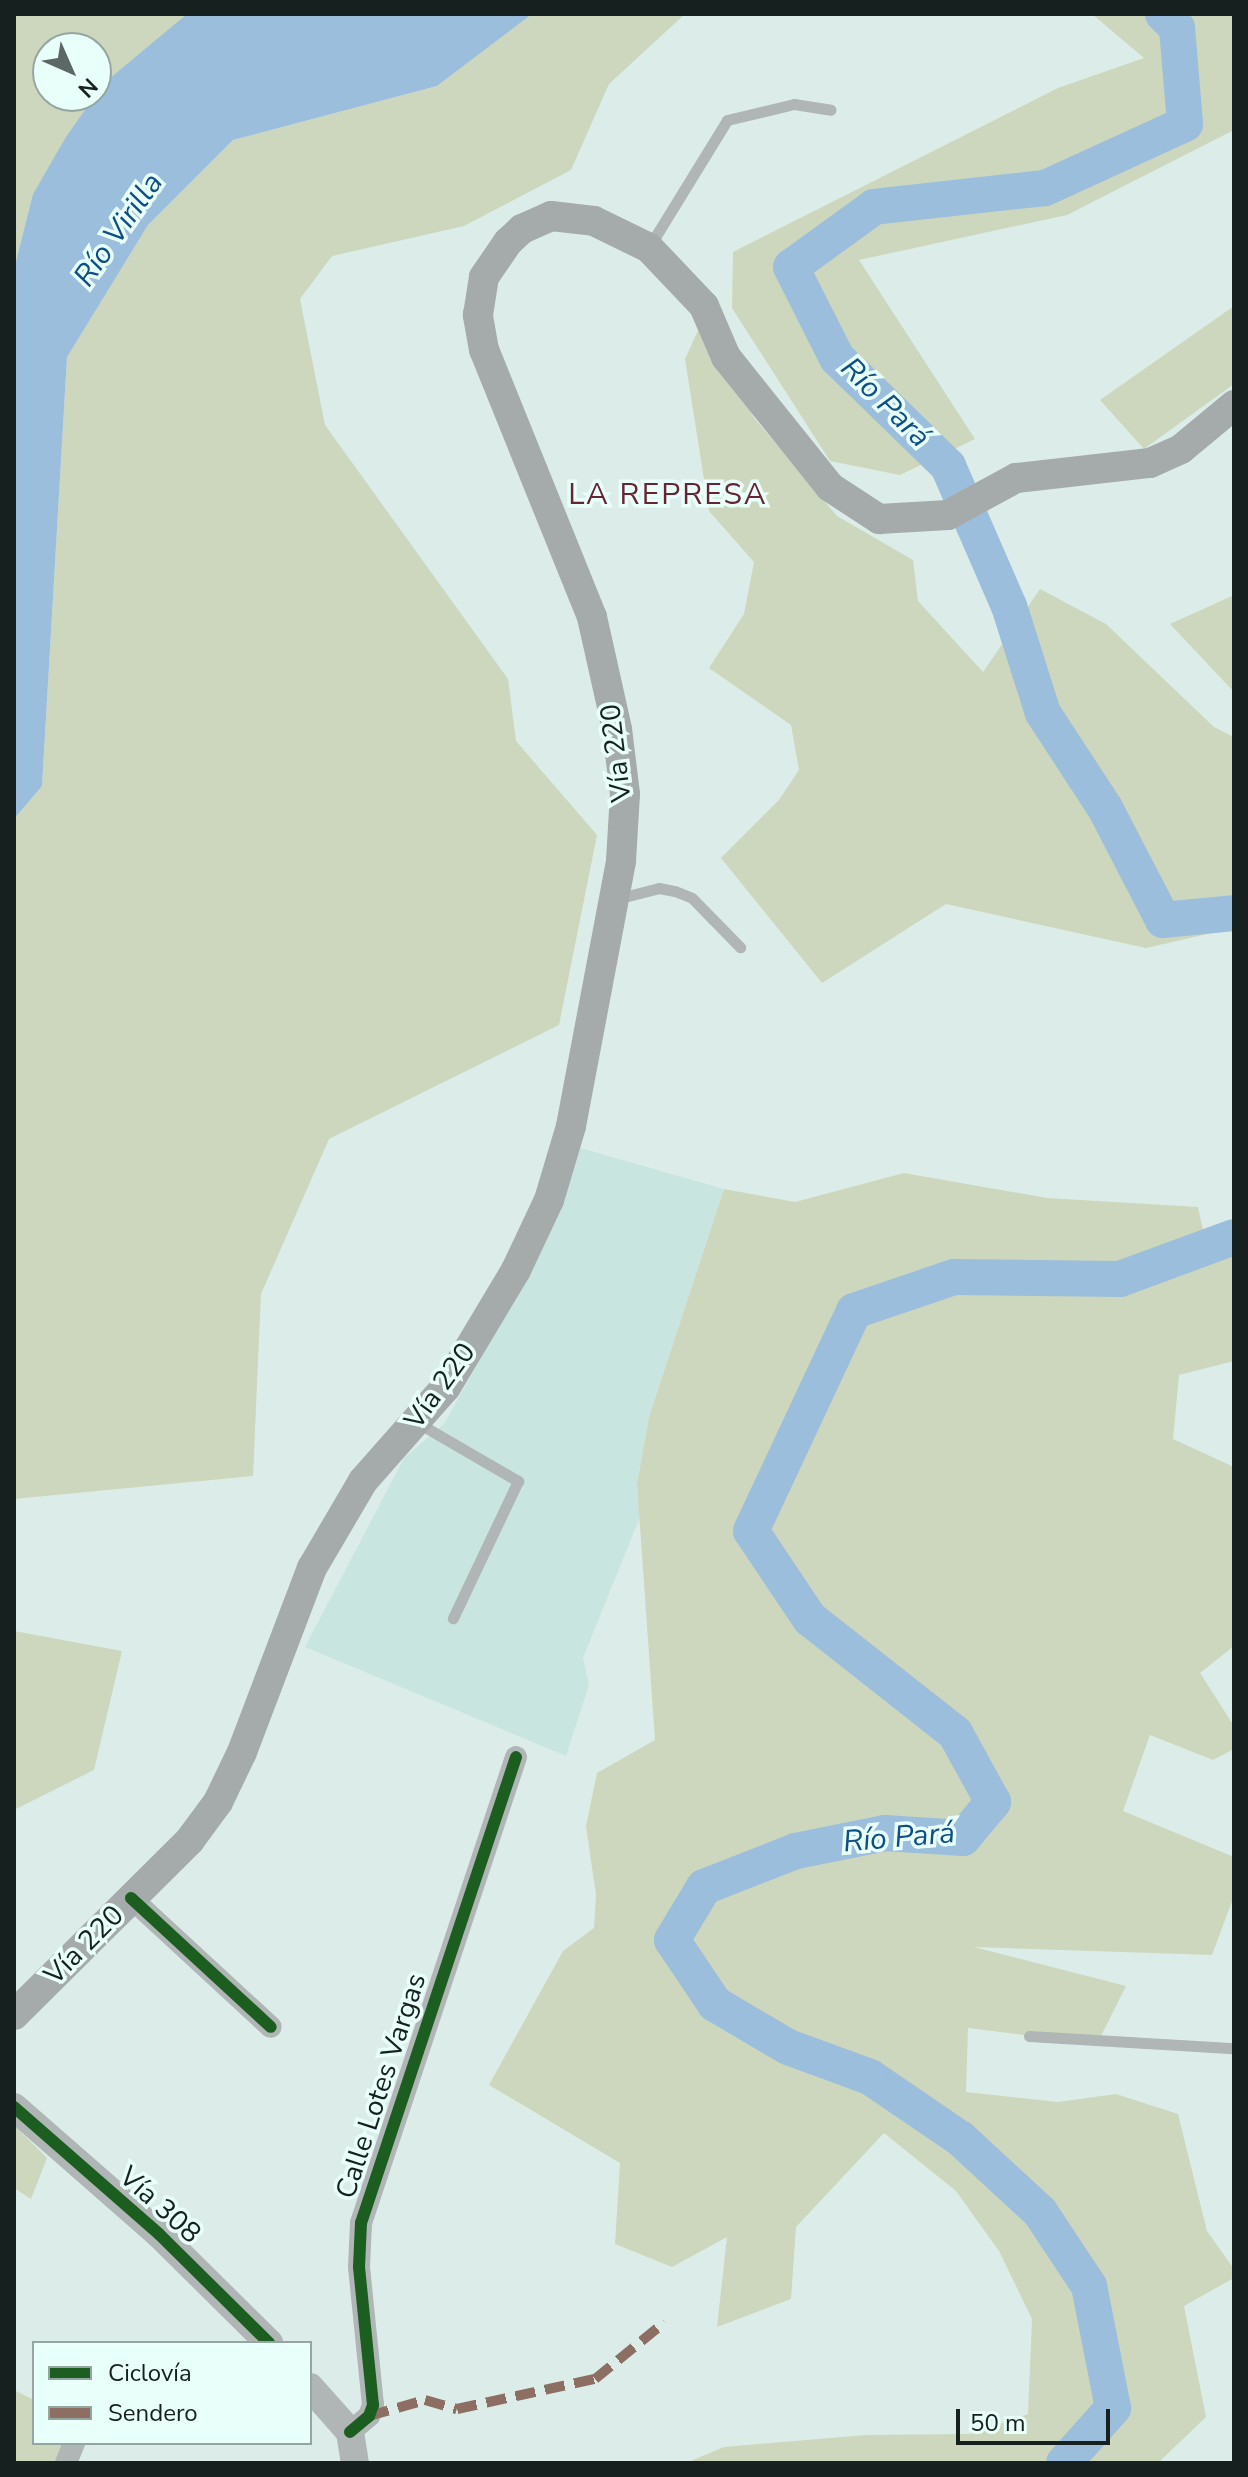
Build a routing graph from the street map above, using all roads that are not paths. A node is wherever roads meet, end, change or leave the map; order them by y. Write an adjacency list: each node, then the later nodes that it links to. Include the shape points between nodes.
1 (831, 110): 2 (lane, via 794,104 727,120)
2 (649, 248): 3 (main road, Vía 220, via 704,306 726,357 830,487 879,519 948,515 1016,478 1150,463 1181,449); 4 (main road, Vía 220, via 594,221 551,216 508,242 484,277 478,315 505,410 551,509 592,617 617,729 625,794)
3 (1234, 405)
4 (614, 899): 5 (lane, via 659,888 675,891 692,898); 6 (main road, Vía 220, via 591,1036 549,1200 516,1270 446,1387)
5 (740, 947)
6 (416, 1422): 7 (lane, via 518,1481); 9 (main road, Vía 220, via 363,1481 312,1568 218,1802 190,1840)
7 (453, 1618)
8 (516, 1757): 17 (street, Calle Lotes Vargas, via 361,2223 359,2267 373,2405 369,2416)
9 (131, 1898): 10 (main road, Vía 220); 11 (street)
10 (14, 2015)
11 (271, 2027)
12 (1029, 2036): 13 (lane)
13 (1234, 2048)
14 (14, 2107): 15 (street, Vía 308, via 159,2234)
15 (267, 2341)
16 (312, 2389): 17 (street)
17 (350, 2432): 18 (street)
18 (355, 2463)

